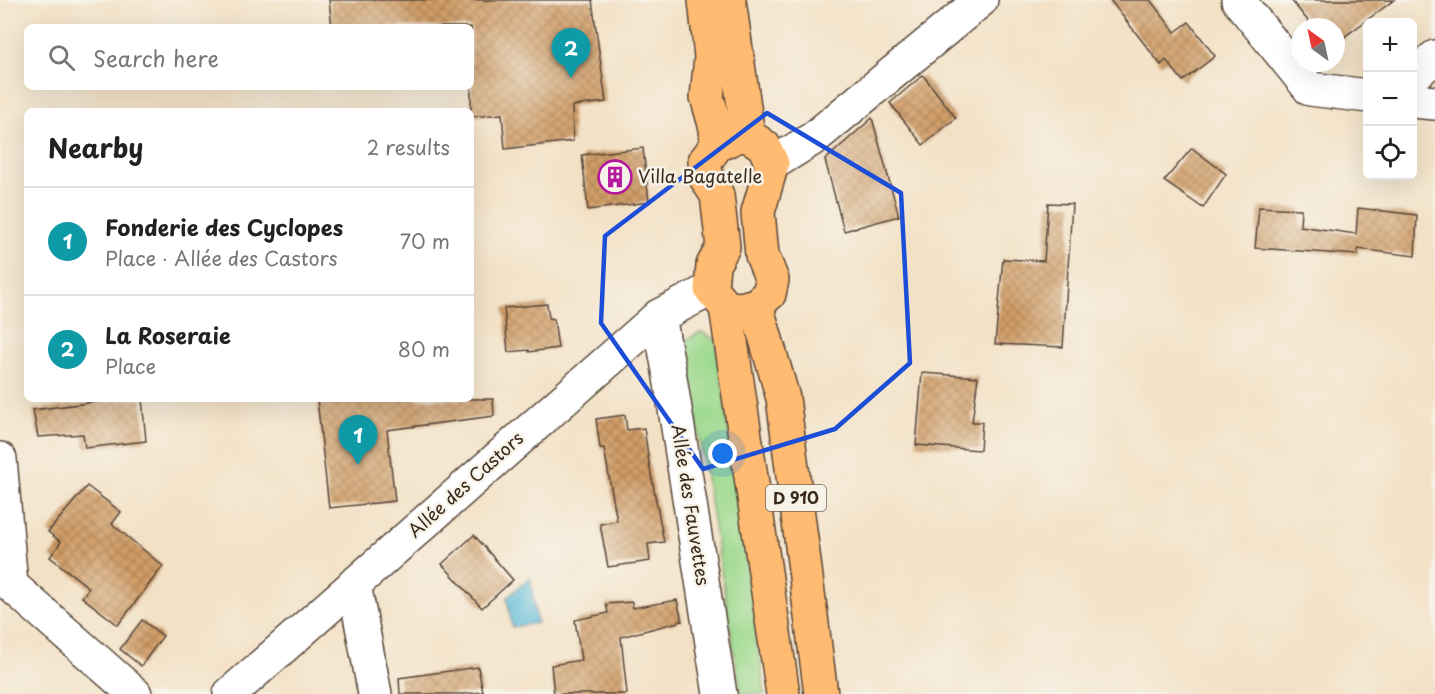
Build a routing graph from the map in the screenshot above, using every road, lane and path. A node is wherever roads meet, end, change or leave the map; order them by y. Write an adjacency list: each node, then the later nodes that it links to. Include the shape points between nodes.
1 (705, 0): 11 (main road, via 711,57 707,97)
2 (729, 0): 10 (main road)
3 (981, 0): 12 (street, via 814,138)
4 (1238, 0): 7 (street, via 1310,89)
5 (1435, 57): 6 (street)
6 (1417, 73)
7 (1363, 95)
8 (1417, 101): 9 (street)
9 (1435, 103)
10 (748, 135): 11 (main road); 12 (main road, via 764,146)
11 (717, 145): 13 (main road, via 705,161 706,178 717,195 723,247 713,265)
12 (772, 164): 13 (main road, via 758,212 762,255 772,280 769,294)
13 (731, 300): 14 (street, Allée des Castors); 21 (main road, D 910); 22 (main road, D 910, via 783,398)
14 (659, 316): 16 (street, Allée des Castors); 20 (street, Allée des Fauvettes)
15 (0, 459): 17 (street, via 11,585)
16 (354, 584): 18 (street, Allée des Castors); 19 (street)
17 (135, 694)
18 (230, 694)
19 (375, 694)
20 (720, 694)
21 (783, 694)
22 (821, 694)

